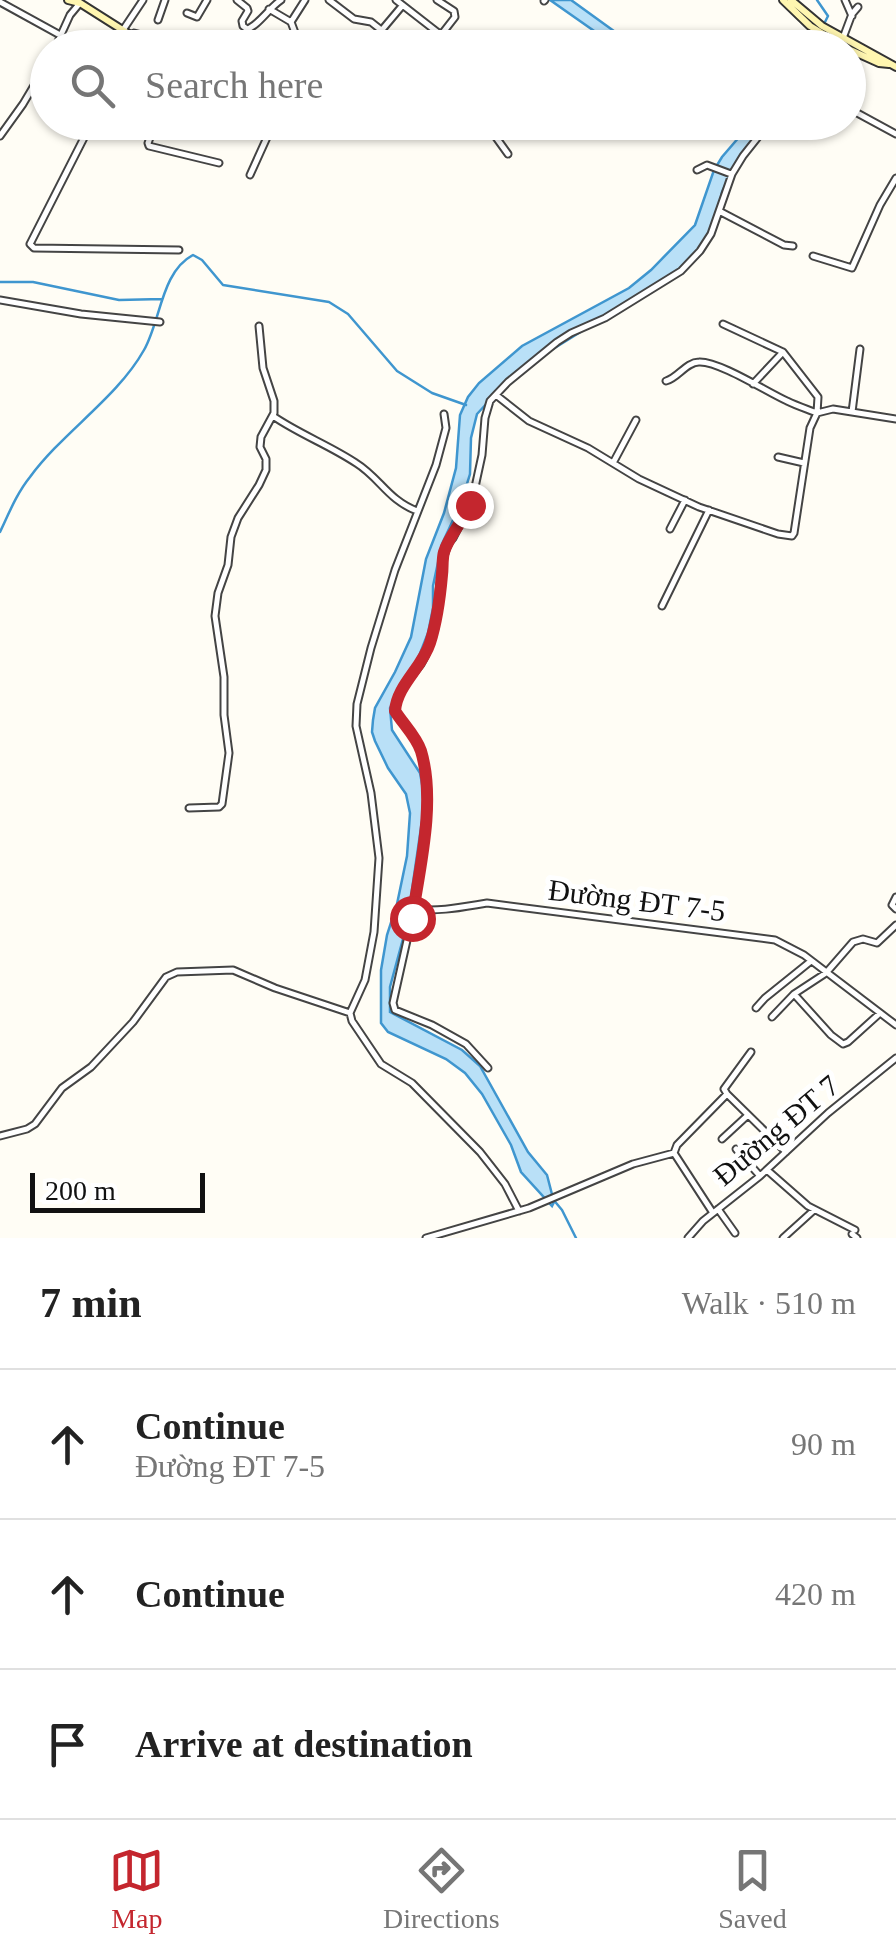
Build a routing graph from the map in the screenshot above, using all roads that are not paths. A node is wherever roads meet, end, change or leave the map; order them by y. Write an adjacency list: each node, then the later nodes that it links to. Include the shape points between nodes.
1 (68, 0): 14 (main road)
2 (144, 0): 26 (street)
3 (164, 0): 21 (street)
4 (207, 0): 18 (street, via 197,17)
5 (237, 0): 23 (street, via 248,8 242,21)
6 (281, 0): 17 (street)
7 (305, 0): 22 (street)
8 (328, 0): 28 (street)
9 (437, 0): 30 (street, via 454,11)
10 (783, 0): 20 (main road)
11 (791, 0): 20 (main road)
12 (845, 0): 19 (street)
13 (0, 2): 24 (street)
14 (79, 2): 25 (street); 26 (main road)
15 (398, 2): 28 (street); 29 (street)
16 (858, 7): 19 (street)
17 (269, 9): 22 (street); 23 (street)
18 (187, 12)
19 (852, 16): 32 (street)
20 (804, 17): 31 (main road)
21 (158, 20)
22 (291, 22): 27 (street)
23 (247, 29)
24 (51, 30)
25 (62, 30)
26 (124, 30)
27 (295, 30)
28 (381, 30)
29 (435, 30)
30 (445, 30)
31 (822, 30)
32 (844, 30)
33 (866, 54): 35 (main road)
34 (866, 57): 35 (main road)
35 (893, 66)
36 (30, 91): 39 (street)
37 (866, 118): 38 (street)
38 (896, 134)
39 (0, 136)
40 (83, 140): 53 (street, via 30,244)
41 (149, 140): 46 (street, via 149,146)
42 (266, 140): 49 (street)
43 (498, 140): 45 (street)
44 (756, 140): 48 (street)
45 (508, 154)
46 (219, 163)
47 (697, 170): 48 (street, via 707,165)
48 (732, 174): 51 (street)
49 (250, 175)
50 (896, 178): 54 (street, via 852,268)
51 (720, 212): 52 (street); 63 (street, via 706,242 680,271 557,342)
52 (793, 246)
53 (179, 250)
54 (813, 256)
55 (0, 300): 56 (street)
56 (160, 322)
57 (723, 324): 60 (street)
58 (258, 326): 67 (street)
59 (860, 349): 64 (street)
60 (783, 352): 62 (street); 65 (street, via 818,396)
61 (666, 381): 62 (street, via 703,361)
62 (753, 384): 65 (street)
63 (496, 395): 71 (street, via 529,421); 80 (street, via 484,418 472,501 443,556 430,644 395,704 420,748 428,799)
64 (852, 412): 65 (street); 68 (street)
65 (817, 413): 72 (street)
66 (444, 414): 75 (street, via 436,465)
67 (273, 416): 75 (street, via 357,464 396,502); 78 (street, via 261,437 266,470 231,536 216,604 230,752 222,804)
68 (896, 419)
69 (636, 420): 71 (street)
70 (778, 457): 72 (street)
71 (612, 463): 73 (street)
72 (804, 463): 74 (street, via 792,536)
73 (686, 500): 74 (street); 76 (street)
74 (708, 510): 77 (street)
75 (417, 512): 87 (street, via 357,704 379,858 367,971)
76 (670, 528)
77 (662, 606)
78 (188, 808)
79 (896, 898): 81 (street)
80 (414, 909): 83 (street, Đường ĐT 7-5, via 487,904 754,936); 93 (street, via 395,1010 466,1044)
81 (896, 909)
82 (896, 925): 84 (street, via 877,943 853,942)
83 (811, 961): 84 (street, Đường ĐT 7-5); 86 (street)
84 (826, 973): 85 (street); 88 (street, Đường ĐT 7-5)
85 (794, 994): 88 (street, via 843,1044); 89 (street)
86 (756, 1008)
87 (350, 1013): 96 (street, via 232,970 177,972 35,1124); 104 (street, via 381,1064 412,1083 480,1152)
88 (879, 1014): 90 (street, Đường ĐT 7-5)
89 (772, 1017)
90 (896, 1025)
91 (752, 1052): 94 (street, via 724,1088)
92 (895, 1061): 99 (street, Đường ĐT 7)
93 (488, 1068)
94 (727, 1094): 95 (street); 100 (street)
95 (748, 1114): 97 (street); 99 (street)
96 (0, 1136)
97 (722, 1139)
98 (736, 1149): 102 (street)
99 (786, 1152): 101 (street, Đường ĐT 7)
100 (674, 1153): 104 (street); 105 (street)
101 (766, 1170): 102 (street, Đường ĐT 7); 103 (street)
102 (760, 1176): 105 (street, Đường ĐT 7)
103 (814, 1210): 108 (street); 112 (street)
104 (518, 1211): 109 (street)
105 (715, 1211): 106 (street, Đường ĐT 7); 107 (street)
106 (696, 1230): 110 (street, Đường ĐT 7); 111 (street)
107 (735, 1233)
108 (854, 1234)
109 (426, 1238)
110 (688, 1238)
111 (702, 1238)
112 (783, 1238)

